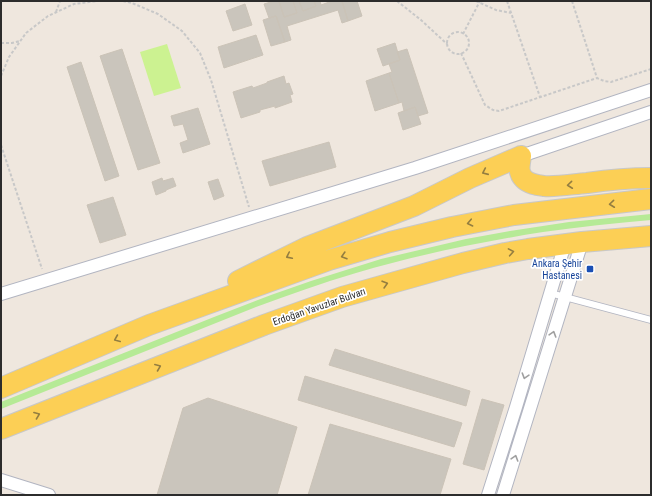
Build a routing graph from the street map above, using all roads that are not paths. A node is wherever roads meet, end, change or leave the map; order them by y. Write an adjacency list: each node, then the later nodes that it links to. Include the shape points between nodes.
1 (651, 90): 9 (street, via 415,168)
2 (651, 112): 3 (street)
3 (521, 156): 4 (main road, one-way to 3, via 544,186 533,184 520,174); 12 (main road, one-way to 12, via 414,206 307,247)
4 (651, 178)
5 (651, 199): 12 (main road, one-way to 12, via 514,215 390,242 329,260)
6 (651, 236): 7 (main road, Erdoğan Yavuzlar Bulvarı)
7 (573, 243): 8 (street); 10 (street); 14 (main road, Erdoğan Yavuzlar Bulvarı, one-way to 7, via 264,325 342,297 505,253)
8 (550, 292): 10 (lane); 17 (street, one-way to 17)
9 (1, 294)
10 (565, 297): 11 (lane); 18 (street, one-way to 10)
11 (651, 320)
12 (149, 325): 13 (main road, one-way to 13)
13 (1, 388)
14 (1, 430)
15 (1, 480): 16 (street)
16 (49, 495)
17 (488, 495)
18 (503, 495)

